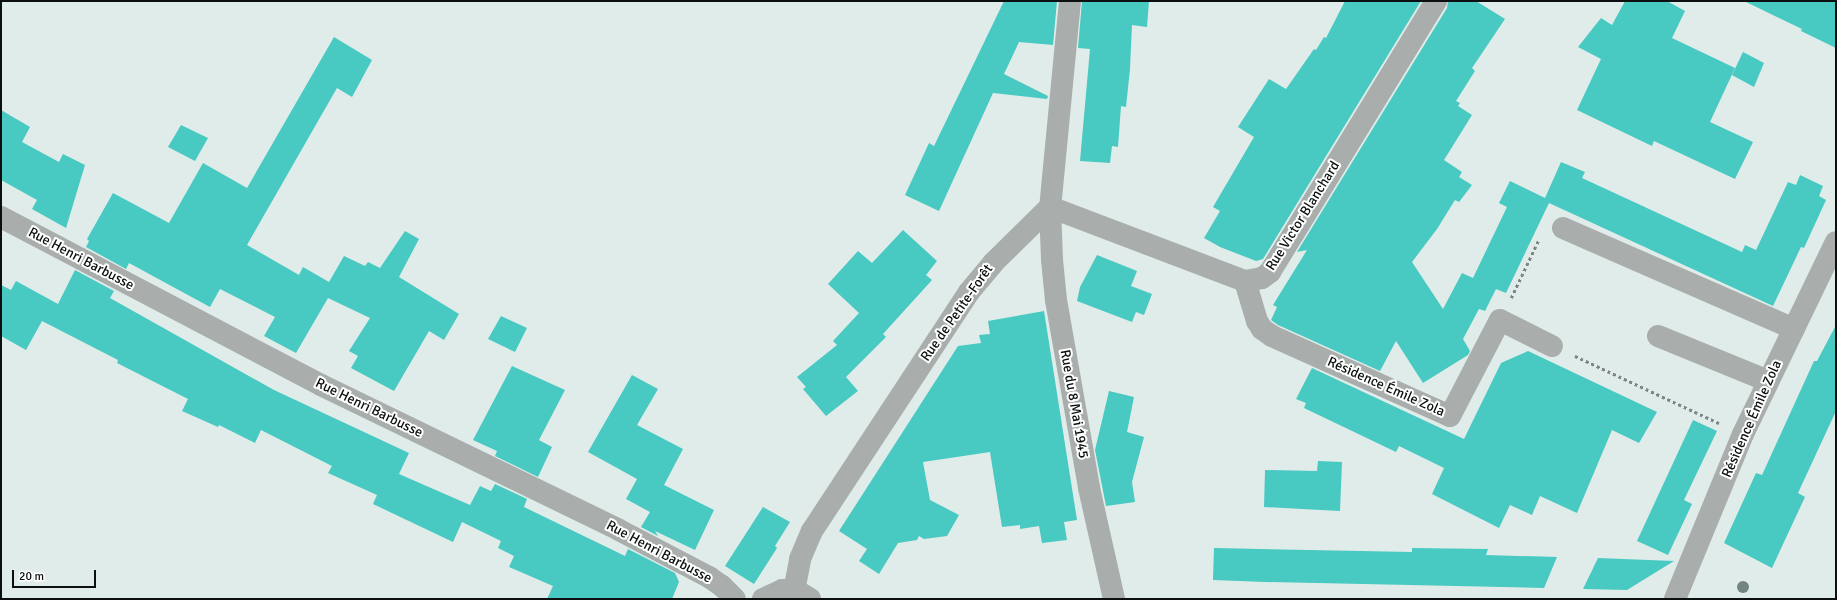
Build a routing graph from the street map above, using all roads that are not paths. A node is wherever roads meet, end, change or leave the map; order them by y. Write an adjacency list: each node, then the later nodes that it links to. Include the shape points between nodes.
1 (1070, 1): 3 (street)
2 (1436, 1): 7 (street, Rue Victor Blanchard, via 1270,272 1262,278)
3 (1050, 207): 7 (street); 12 (street, Rue de Petite-Forêt, via 993,263 969,292 812,531 800,559); 15 (street, Rue du 8 Mai 1945, via 1056,300 1089,488)
4 (1, 217): 13 (street, Rue Henri Barbusse, via 321,385 619,530 709,577)
5 (1563, 228): 8 (street)
6 (1836, 242): 8 (street, Résidence Émile Zola)
7 (1245, 281): 10 (street, Résidence Émile Zola, via 1257,321 1262,329 1272,336 1450,416 1500,320)
8 (1794, 329): 11 (street, Résidence Émile Zola)
9 (1658, 336): 11 (street)
10 (1552, 346)
11 (1768, 381): 16 (street, Résidence Émile Zola, via 1743,434)
12 (802, 595): 14 (street, via 782,590)
13 (735, 599)
14 (763, 599)
15 (1114, 599)
16 (1675, 599)

